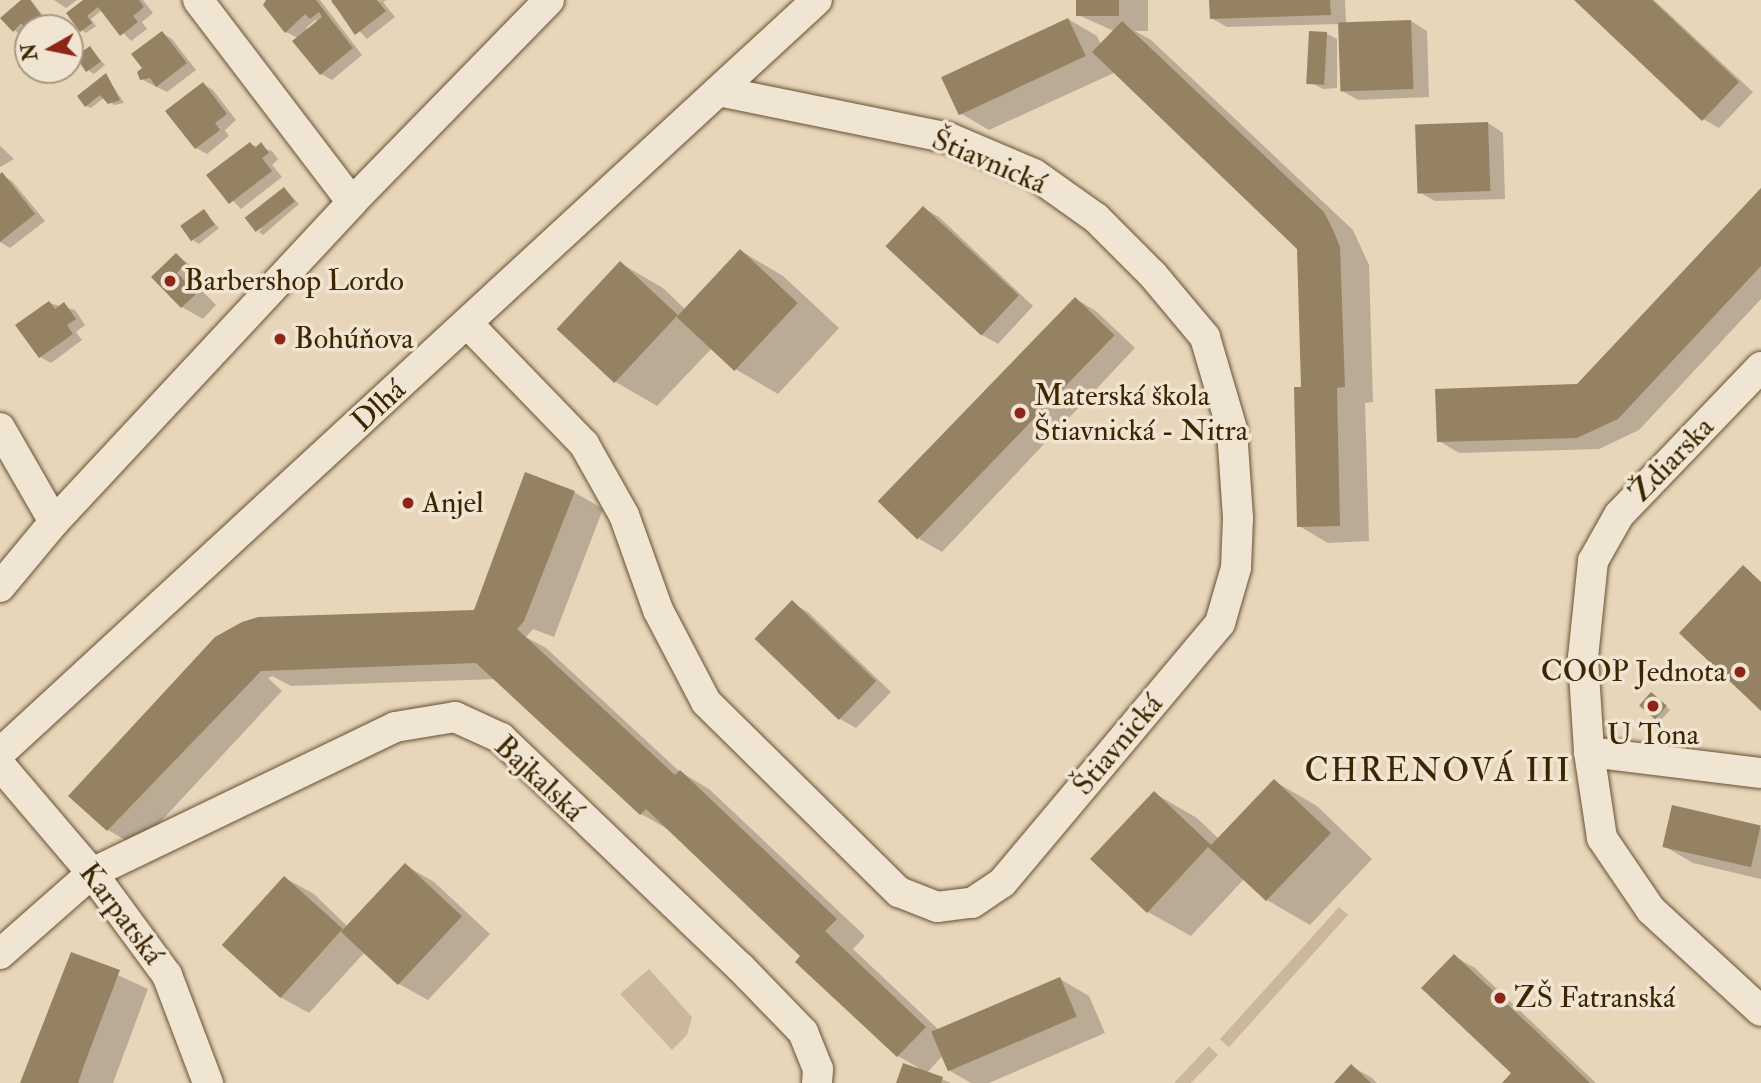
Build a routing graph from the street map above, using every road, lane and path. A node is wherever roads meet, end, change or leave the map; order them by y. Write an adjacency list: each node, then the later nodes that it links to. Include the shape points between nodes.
1 (198, 0): 5 (street)
2 (549, 0): 5 (street)
3 (817, 0): 4 (street, Dlhá)
4 (719, 91): 6 (street, Dlhá); 6 (street, Štiavnická, via 948,138 1034,174 1096,218 1153,275 1205,337 1232,429 1238,519 1236,568 1220,623 1002,883 972,903 937,907 899,892 706,702 658,610 624,515 584,444)
5 (352, 202): 9 (street)
6 (468, 324): 12 (street, Dlhá)
7 (1761, 367): 11 (street, Ždiarska, via 1619,515 1593,561 1583,658)
8 (0, 428): 9 (street)
9 (54, 522): 10 (street)
10 (0, 587)
11 (1589, 752): 14 (street); 17 (street, via 1602,838 1651,909)
12 (0, 753)
13 (0, 765): 15 (street, Karpatská)
14 (1761, 773)
15 (92, 873): 16 (street); 18 (street, Karpatská, via 167,975); 19 (street, Bajkalská, via 395,727 455,717 501,738 740,967 803,1032 818,1069)
16 (0, 954)
17 (1761, 1011)
18 (208, 1083)
19 (817, 1083)

